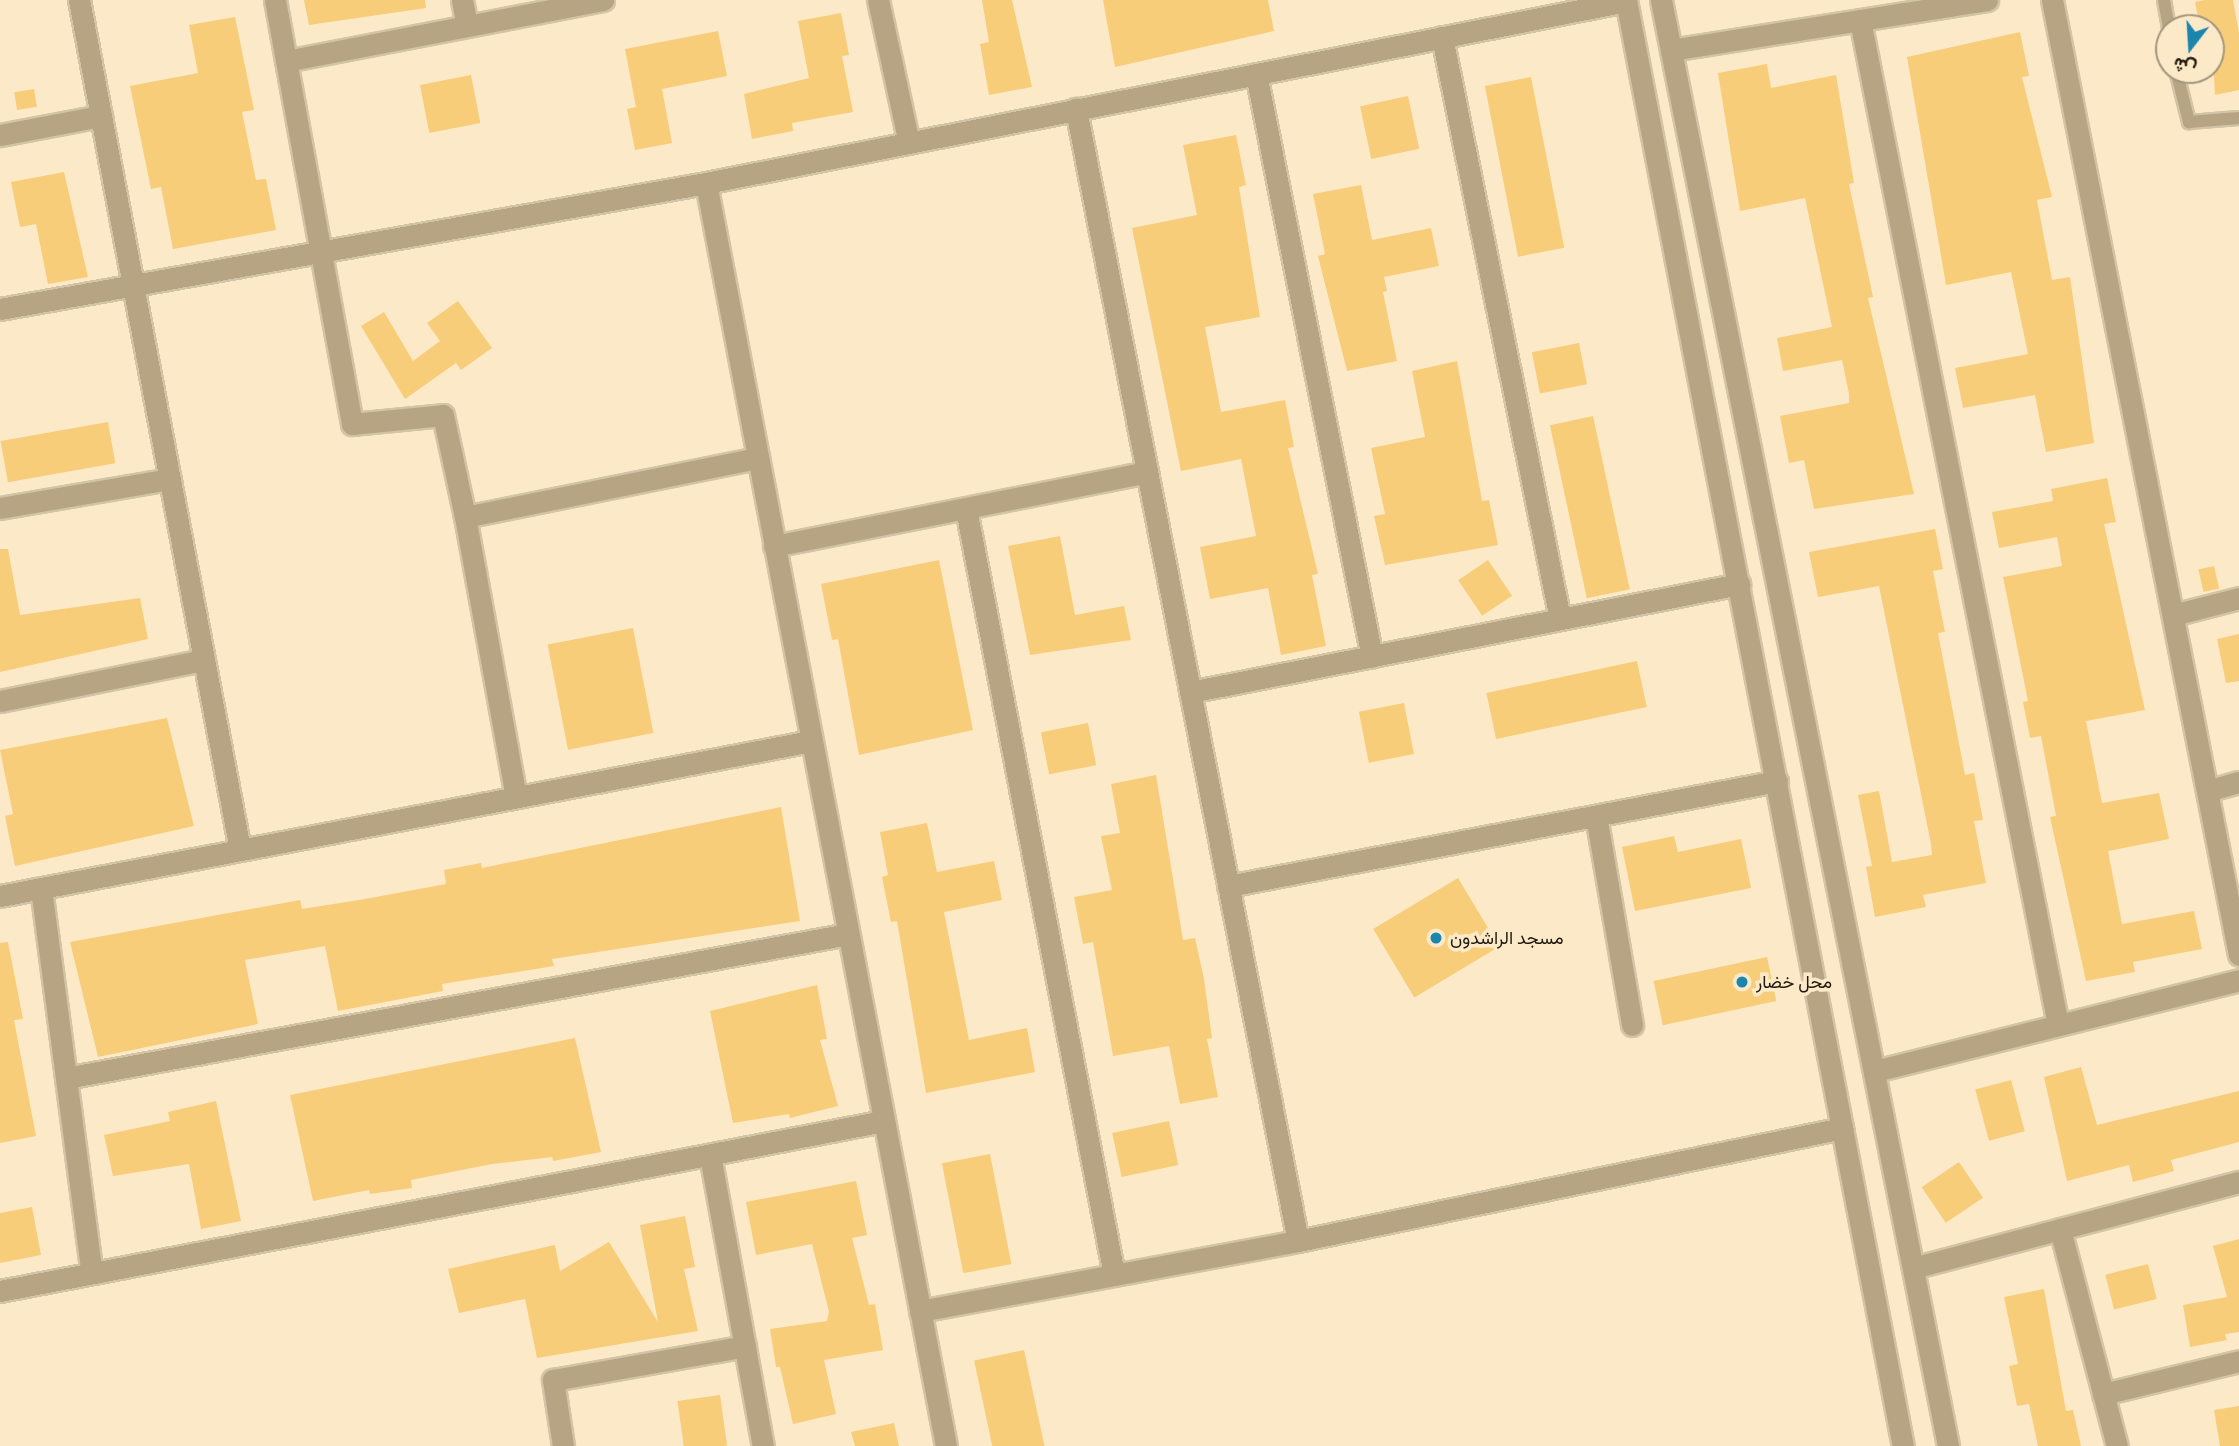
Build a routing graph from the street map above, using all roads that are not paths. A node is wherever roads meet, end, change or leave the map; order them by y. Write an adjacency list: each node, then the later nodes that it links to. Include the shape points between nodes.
1 (79, 0): 18 (street)
2 (275, 0): 14 (street)
3 (462, 0): 11 (street)
4 (603, 0): 11 (street)
5 (878, 0): 21 (street)
6 (1626, 0): 12 (street); 33 (street)
7 (1661, 0): 13 (street)
8 (1987, 0): 10 (street)
9 (2052, 0): 35 (street)
10 (1860, 20): 13 (street); 55 (street)
11 (467, 26): 14 (street)
12 (1442, 37): 15 (street); 36 (street)
13 (1671, 50): 56 (street)
14 (286, 61): 23 (street)
15 (1256, 74): 17 (street); 37 (street)
16 (2180, 84): 19 (lane, via 2189,122)
17 (1076, 109): 21 (street); 27 (street)
18 (101, 116): 20 (street); 24 (street)
19 (2239, 118)
20 (0, 135)
21 (909, 143): 22 (street)
22 (706, 183): 23 (street); 26 (street)
23 (320, 251): 24 (street); 31 (street, via 352,424 443,415)
24 (133, 284): 25 (street); 28 (street)
25 (0, 309)
26 (758, 458): 31 (street); 32 (street)
27 (1147, 472): 30 (street); 39 (street)
28 (170, 479): 29 (street); 38 (street)
29 (0, 508)
30 (966, 509): 32 (street); 66 (street)
31 (465, 517): 45 (street)
32 (774, 546): 41 (street)
33 (1739, 584): 36 (street); 42 (street)
34 (2239, 598): 35 (street)
35 (2173, 615): 44 (street)
36 (1560, 619): 37 (street)
37 (1372, 657): 39 (street)
38 (204, 660): 40 (street); 47 (street)
39 (1190, 692): 48 (street)
40 (0, 701)
41 (811, 741): 45 (street); 51 (street)
42 (1777, 781): 46 (street); 59 (street)
43 (2239, 782): 44 (street)
44 (2207, 790): 52 (street)
45 (516, 797): 47 (street)
46 (1596, 816): 48 (street); 54 (street)
47 (240, 850): 49 (street)
48 (1228, 886): 63 (street)
49 (41, 888): 50 (street); 57 (street)
50 (0, 896)
51 (848, 934): 57 (street); 58 (street)
52 (2239, 955)
53 (2239, 979): 55 (street)
54 (1632, 1024)
55 (2058, 1025): 56 (street)
56 (1875, 1071): 64 (street)
57 (66, 1078): 65 (street)
58 (884, 1121): 60 (street); 68 (street)
59 (1843, 1128): 63 (street); 75 (street)
60 (710, 1155): 65 (street); 69 (street)
61 (2239, 1182): 62 (street)
62 (2060, 1229): 64 (street); 71 (street)
63 (1298, 1241): 66 (street)
64 (1913, 1268): 76 (street)
65 (92, 1273): 67 (street)
66 (1114, 1275): 68 (street)
67 (0, 1291)
68 (920, 1311): 74 (street)
69 (745, 1346): 72 (street, via 554,1380); 73 (street)
70 (2239, 1362): 71 (street)
71 (2103, 1394): 77 (street)
72 (563, 1446)
73 (763, 1446)
74 (946, 1446)
75 (1903, 1446)
76 (1948, 1446)
77 (2117, 1446)

